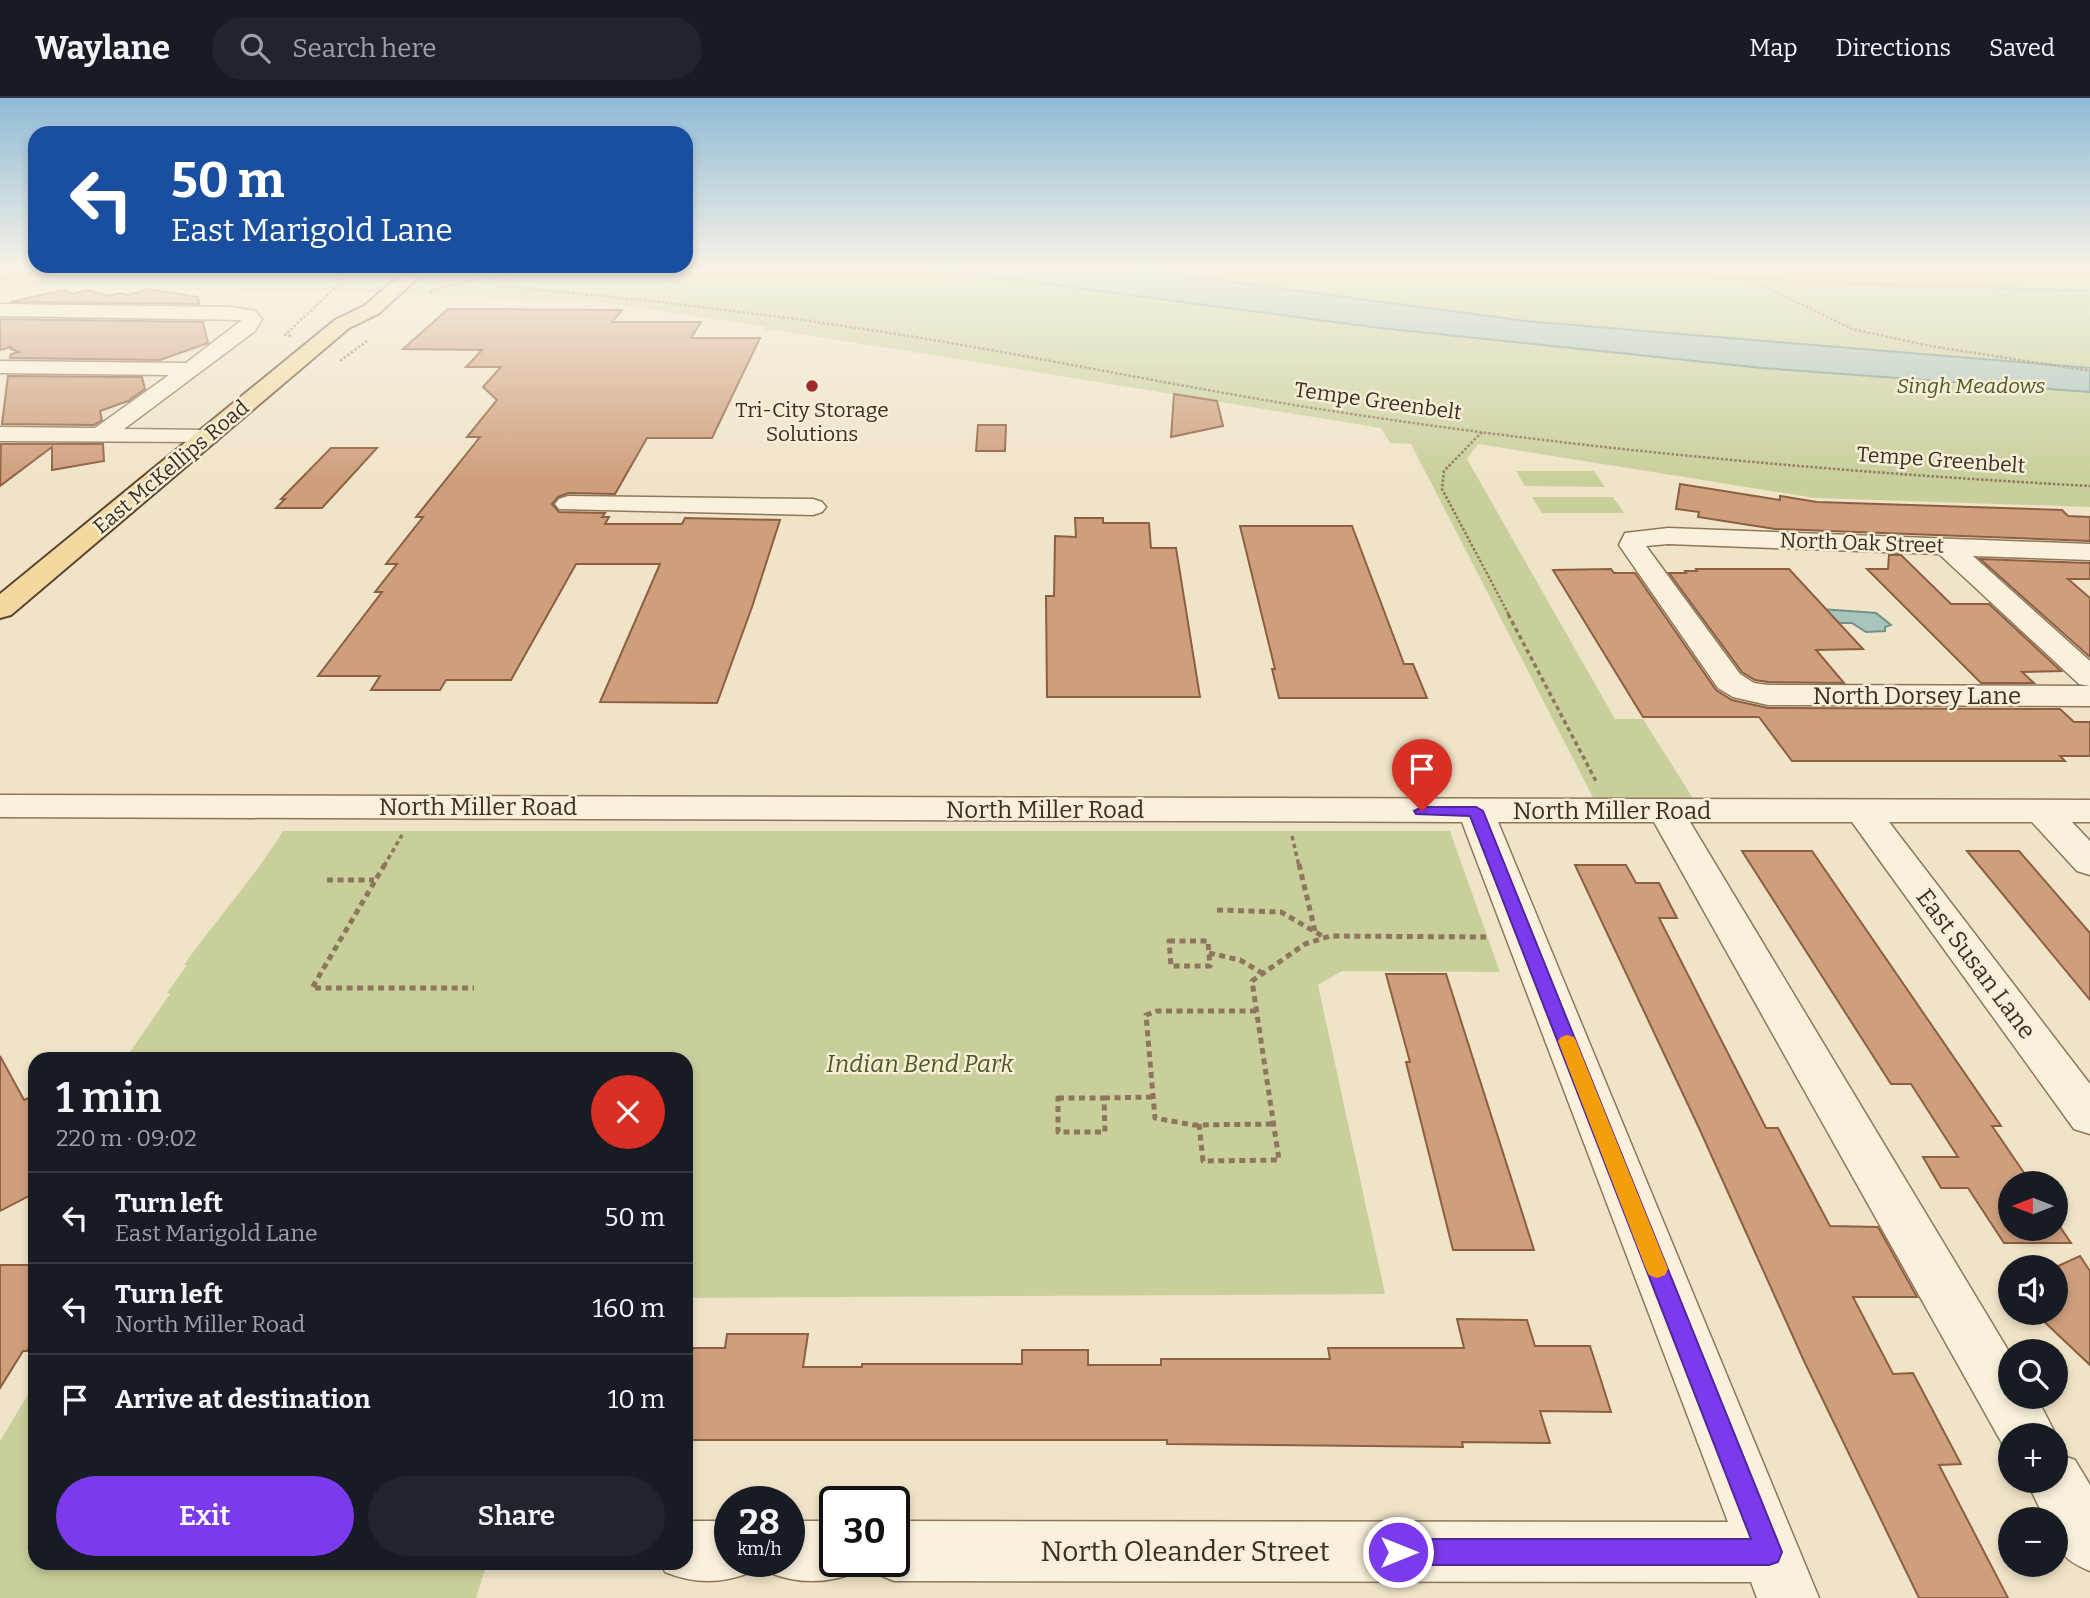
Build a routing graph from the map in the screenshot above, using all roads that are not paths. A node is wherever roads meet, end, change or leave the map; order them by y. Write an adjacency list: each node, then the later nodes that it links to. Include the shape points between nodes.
1 (233, 338): 4 (street)
2 (325, 338): 7 (main road, East McKellips Road)
3 (0, 367): 4 (street)
4 (189, 369): 6 (street)
5 (0, 434): 6 (street)
6 (101, 435): 7 (street)
7 (208, 437): 12 (main road, East McKellips Road)
8 (568, 505): 9 (street)
9 (813, 507)
10 (1947, 547): 11 (street, North Oak Street); 13 (street); 14 (street, North Oak Street, via 1668,536 1634,539 1632,545 1728,681)
11 (2090, 552)
12 (0, 609)
13 (2090, 677)
14 (1744, 690): 15 (street, North Dorsey Lane, via 1768,695)
15 (2090, 696)
16 (0, 806): 17 (street, North Miller Road)
17 (1476, 811): 18 (street, North Miller Road); 30 (street)
18 (1666, 811): 19 (street, North Miller Road); 24 (street)
19 (1862, 811): 20 (street, North Miller Road); 23 (street, East Susan Lane)
20 (2042, 811): 21 (street, North Miller Road); 22 (street)
21 (2090, 811)
22 (2090, 863)
23 (2090, 1117)
24 (2021, 1423)
25 (2062, 1493): 26 (lane)
26 (2090, 1541)
27 (693, 1551): 28 (street)
28 (714, 1551)
29 (910, 1551): 30 (street, North Oleander Street)
30 (1778, 1575)

